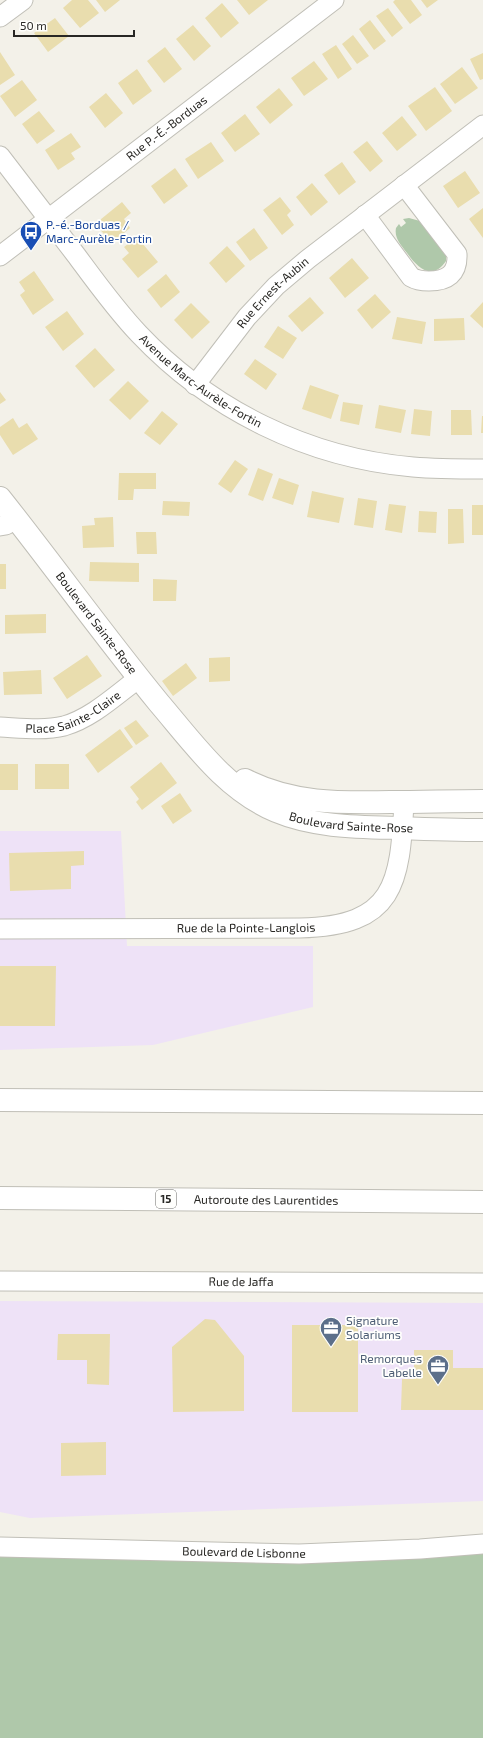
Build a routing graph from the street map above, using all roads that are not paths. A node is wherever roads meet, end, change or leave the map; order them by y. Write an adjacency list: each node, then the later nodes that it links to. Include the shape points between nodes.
1 (23, 0): 3 (street)
2 (334, 0): 8 (street, Rue P.-É.-Borduas)
3 (0, 17)
4 (483, 125): 6 (street, Rue Ernest-Aubin)
5 (0, 156): 8 (street, Avenue Marc-Aurèle-Fortin)
6 (404, 185): 7 (street, Rue Ernest-Aubin); 7 (street, via 455,250 456,264 449,277 434,281 410,277)
7 (365, 215): 10 (street, Rue Ernest-Aubin, via 276,286 247,317)
8 (49, 219): 9 (street, Rue P.-É.-Borduas); 10 (street, Avenue Marc-Aurèle-Fortin, via 137,333)
9 (0, 256)
10 (195, 385): 11 (street, Avenue Marc-Aurèle-Fortin, via 235,412 294,440 320,449 363,460 406,466)
11 (483, 469)
12 (0, 498): 13 (main road, Boulevard Sainte-Rose)
13 (8, 522): 14 (main road, Boulevard Sainte-Rose)
14 (139, 678): 15 (street, Place Sainte-Claire, via 93,712 65,726); 16 (main road, Boulevard Sainte-Rose)
15 (0, 728)
16 (196, 747): 18 (main road, Boulevard Sainte-Rose, via 225,770 278,794 306,800); 19 (main road, Boulevard Sainte-Rose, via 229,783 276,811 321,824)
17 (483, 801): 18 (main road, Boulevard Sainte-Rose)
18 (404, 802): 19 (street, Rue de la Pointe-Langlois)
19 (403, 828): 20 (main road, Boulevard Sainte-Rose); 21 (street, Rue de la Pointe-Langlois, via 399,861 387,893 371,911 344,924 308,928)
20 (483, 830)
21 (0, 929)
22 (0, 1100): 23 (main road)
23 (483, 1103)
24 (0, 1198): 25 (main road, Autoroute des Laurentides / 15)
25 (483, 1202)
26 (0, 1281): 27 (street, Rue de Jaffa)
27 (483, 1283)
28 (483, 1544): 29 (street, Boulevard de Lisbonne, via 299,1554)
29 (2, 1546)

